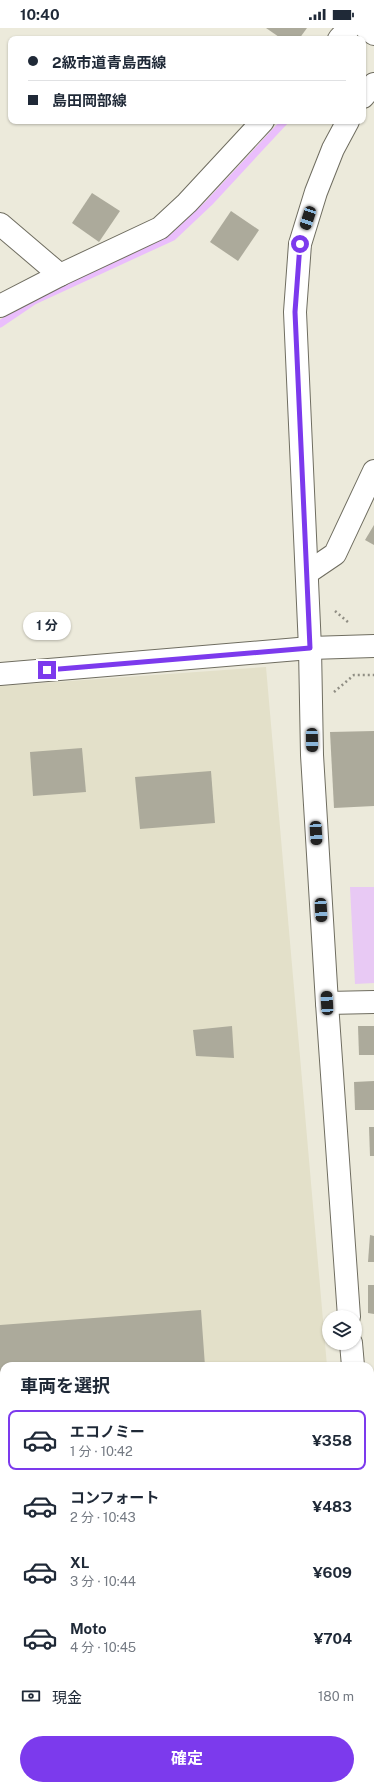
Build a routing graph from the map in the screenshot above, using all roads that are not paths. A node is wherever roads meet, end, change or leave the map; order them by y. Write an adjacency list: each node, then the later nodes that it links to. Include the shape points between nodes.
1 (349, 28): 4 (street)
2 (366, 28): 3 (street)
3 (374, 34)
4 (342, 36)
5 (374, 84): 6 (street)
6 (366, 93)
7 (260, 124): 10 (street, via 187,203 160,228)
8 (346, 124): 13 (street, via 319,185 300,244 295,312)
9 (0, 224): 10 (street)
10 (60, 275): 11 (street)
11 (0, 306)
12 (374, 471): 13 (street, via 335,554)
13 (307, 573): 15 (street)
14 (374, 646): 15 (street)
15 (310, 648): 16 (street); 18 (street, via 312,755)
16 (0, 674)
17 (374, 1002): 18 (street)
18 (327, 1003): 19 (street)
19 (349, 1310)
20 (352, 1350): 21 (street)
21 (353, 1362)

